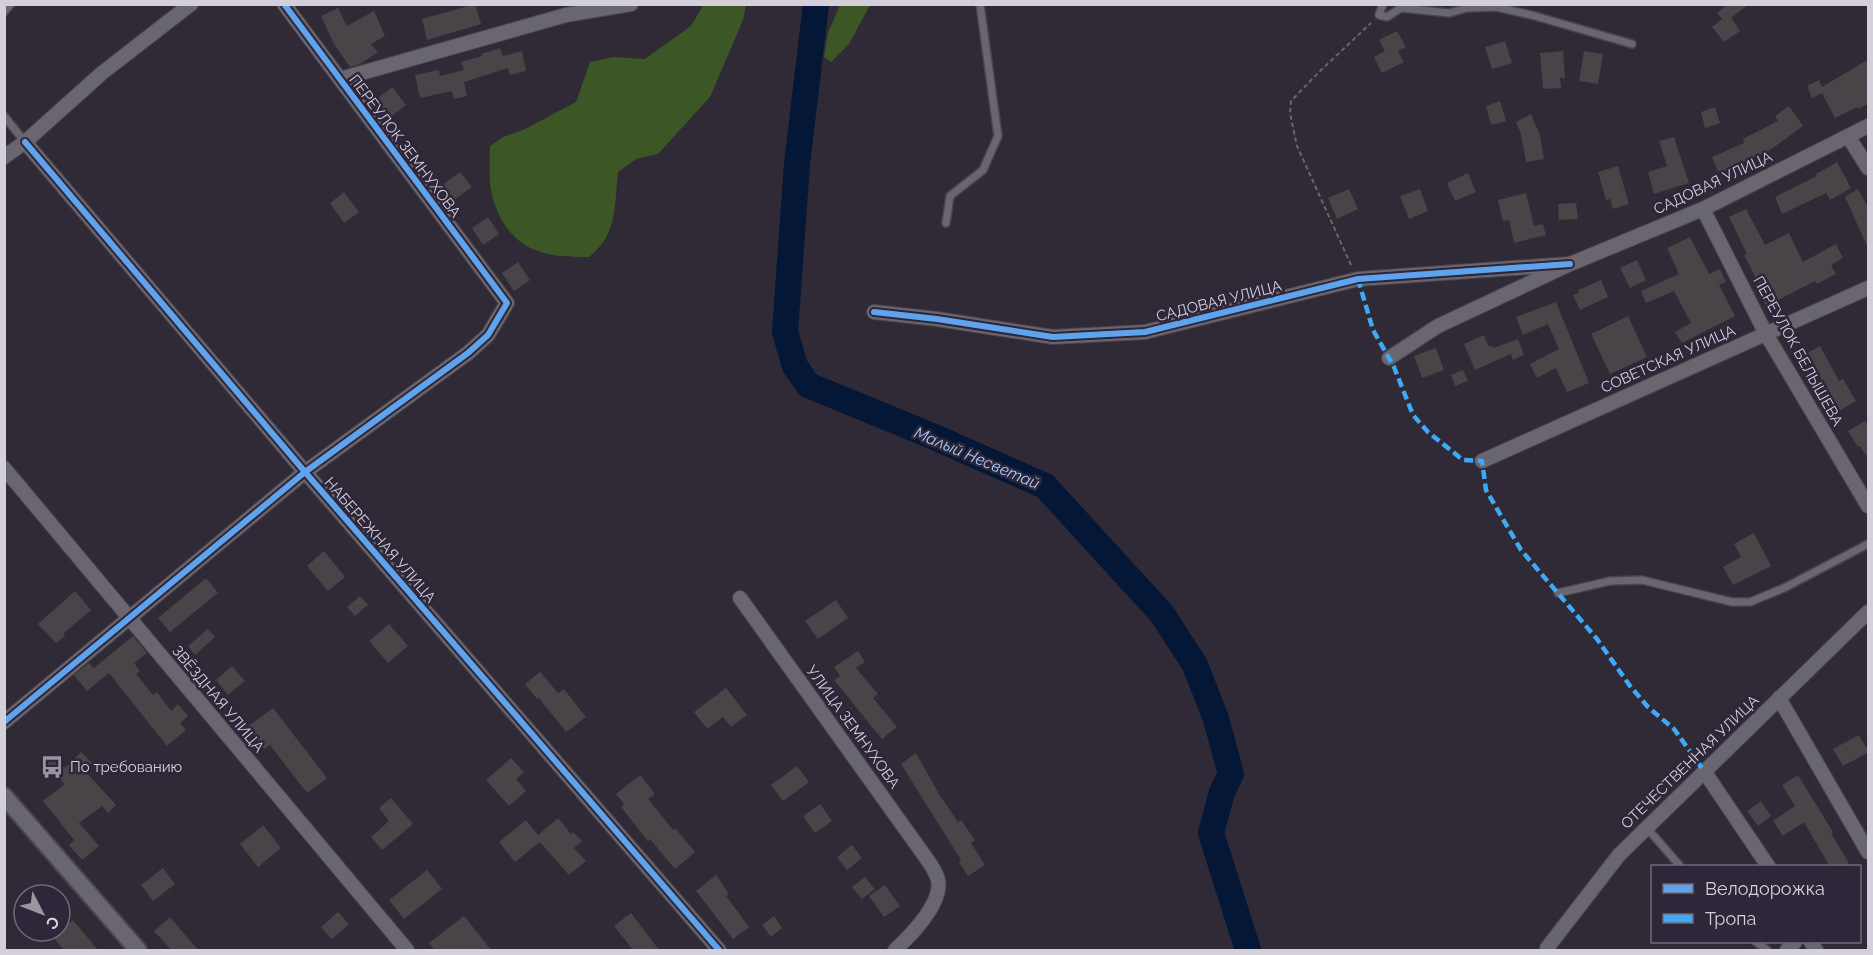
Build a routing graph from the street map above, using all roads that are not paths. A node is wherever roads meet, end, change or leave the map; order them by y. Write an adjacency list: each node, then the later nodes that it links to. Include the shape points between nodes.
1 (11, 4): 8 (lane)
2 (191, 4): 14 (street, via 102,73)
3 (284, 4): 10 (street, ПЕРЕУЛОК ЗЕМНУХОВА)
4 (631, 4): 10 (street, via 566,15)
5 (980, 4): 18 (lane, via 998,136 983,170 950,196)
6 (1383, 4): 7 (lane, via 1379,15 1387,17)
7 (1405, 6): 9 (lane, via 1449,13 1496,7)
8 (4, 12)
9 (1632, 44)
10 (340, 79): 26 (street, ПЕРЕУЛОК ЗЕМНУХОВА, via 507,303 488,335 468,353)
11 (4, 116): 14 (lane)
12 (1869, 126): 13 (street, САДОВАЯ УЛИЦА)
13 (1848, 135): 16 (street); 17 (street, САДОВАЯ УЛИЦА)
14 (25, 142): 15 (street); 26 (street, НАБЕРЕЖНАЯ УЛИЦА)
15 (4, 157)
16 (1869, 168)
17 (1702, 209): 19 (street, САДОВАЯ УЛИЦА); 22 (street, ПЕРЕУЛОК БЕЛЫШЕВА)
18 (946, 223)
19 (1570, 264): 21 (street, САДОВАЯ УЛИЦА, via 1358,279 1145,332 1053,337); 23 (street, САДОВАЯ УЛИЦА, via 1438,326)
20 (1869, 288): 22 (street, СОВЕТСКАЯ УЛИЦА)
21 (874, 312)
22 (1766, 334): 24 (street, СОВЕТСКАЯ УЛИЦА); 27 (street, ПЕРЕУЛОК БЕЛЫШЕВА)
23 (1389, 358)
24 (1482, 460)
25 (4, 468): 32 (street, ЗВЁЗДНАЯ УЛИЦА)
26 (305, 472): 32 (street); 44 (street, НАБЕРЕЖНАЯ УЛИЦА)
27 (1869, 506)
28 (1869, 544): 29 (lane, via 1750,602 1732,602 1642,580 1610,581)
29 (1558, 593)
30 (740, 598): 45 (street, УЛИЦА ЗЕМНУХОВА, via 937,877 938,886 926,915)
31 (1869, 612): 33 (street, ОТЕЧЕСТВЕННАЯ УЛИЦА)
32 (130, 618): 34 (street); 43 (street, ЗВЁЗДНАЯ УЛИЦА)
33 (1779, 698): 35 (street, ОТЕЧЕСТВЕННАЯ УЛИЦА); 38 (street)
34 (4, 722)
35 (1704, 771): 37 (street, ОТЕЧЕСТВЕННАЯ УЛИЦА); 40 (street)
36 (4, 796): 42 (street)
37 (1647, 828): 39 (lane); 41 (street, ОТЕЧЕСТВЕННАЯ УЛИЦА, via 1619,855)
38 (1869, 852)
39 (1678, 865)
40 (1767, 865)
41 (1547, 948)
42 (138, 951)
43 (407, 951)
44 (719, 951)
45 (895, 951)

